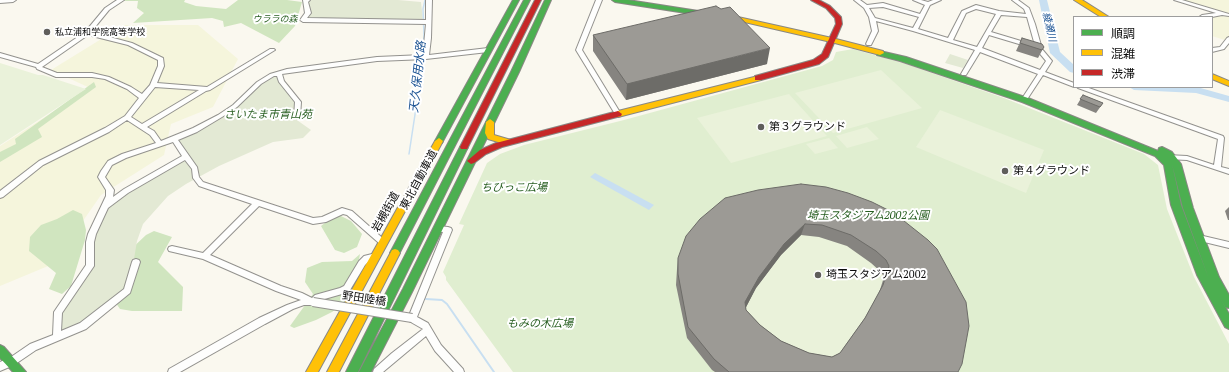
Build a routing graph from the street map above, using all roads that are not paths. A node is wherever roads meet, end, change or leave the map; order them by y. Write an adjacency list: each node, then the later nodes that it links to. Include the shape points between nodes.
1 (13, 0): 19 (street)
2 (121, 0): 31 (street, via 107,9)
3 (304, 0): 29 (street, via 308,13 303,20)
4 (429, 0): 29 (street)
5 (516, 0): 40 (main road, 岩槻街道)
6 (527, 0): 92 (main road, 東北自動車道)
7 (538, 0): 93 (main road)
8 (548, 0): 59 (main road)
9 (599, 0): 56 (street, via 579,50)
10 (615, 0): 23 (main road)
11 (633, 0): 23 (main road)
12 (814, 0): 33 (main road, via 828,7 838,17 839,24)
13 (857, 0): 21 (street)
14 (916, 0): 20 (street)
15 (938, 0): 20 (street)
16 (1015, 0): 25 (street, via 1026,8)
17 (1077, 0): 26 (main road)
18 (1177, 0): 27 (street, via 1225,14)
19 (0, 1)
20 (928, 4): 24 (street)
21 (866, 7): 24 (street, via 882,5); 28 (street)
22 (998, 13): 25 (street); 32 (street); 35 (street, via 976,7 964,12)
23 (720, 14): 33 (main road)
24 (922, 16): 30 (street)
25 (1029, 16): 37 (street)
26 (1104, 16)
27 (1210, 16)
28 (873, 19): 30 (street); 36 (street, via 875,31)
29 (428, 22): 43 (street)
30 (915, 30): 35 (street)
31 (87, 33): 44 (street); 51 (street, via 130,44 161,59 161,66)
32 (988, 33): 37 (street); 38 (street)
33 (833, 37): 36 (main road); 56 (main road, via 825,55 816,62 672,102); 65 (main road, via 992,88)
34 (1229, 39): 41 (street, via 1222,48)
35 (950, 40): 38 (street)
36 (869, 44): 47 (main road)
37 (1039, 48): 45 (street, via 1049,61)
38 (978, 49): 45 (street); 47 (street)
39 (272, 50): 53 (street, via 213,88)
40 (488, 50): 43 (street); 74 (main road, 岩槻街道)
41 (1213, 50)
42 (0, 55): 44 (street)
43 (426, 57): 46 (street, via 370,60)
44 (39, 66): 55 (street, via 56,75 92,75 107,78)
45 (1042, 72): 49 (street); 54 (street)
46 (279, 73): 58 (street, via 281,81 298,102); 61 (street, via 259,83 235,106 220,116)
47 (964, 74): 54 (main road)
48 (1213, 76): 50 (main road)
49 (1073, 84)
50 (1229, 84)
51 (153, 85): 53 (street); 55 (street)
52 (1083, 88): 67 (street, via 1221,138)
53 (205, 89): 60 (street)
54 (1026, 97): 65 (main road, via 1151,145 1169,154)
55 (143, 98): 57 (street)
56 (618, 114): 62 (main road)
57 (128, 117): 60 (street); 69 (street, via 41,164)
58 (297, 117)
59 (490, 122): 62 (main road, via 491,137 502,142); 66 (main road)
60 (143, 126): 63 (street)
61 (174, 139): 63 (street); 64 (street)
62 (510, 142): 66 (main road, via 489,149)
63 (159, 143): 71 (street, via 124,156 105,168 102,177 110,190)
64 (186, 157): 70 (street, via 195,169 196,178 201,184); 71 (street, via 126,191)
65 (1168, 157): 67 (street, via 1187,158); 73 (main road, via 1177,164); 83 (main road, via 1176,205 1186,235 1202,275)
66 (471, 161): 72 (main road)
67 (1217, 168): 68 (street)
68 (1229, 172)
69 (0, 195)
70 (256, 204): 74 (street, via 313,222 342,211 349,213); 77 (street)
71 (106, 206): 85 (street, via 92,234 90,266 58,312)
72 (438, 229): 82 (street, via 448,230); 94 (main road)
73 (1199, 238): 75 (street); 81 (main road, via 1214,278)
74 (383, 242): 78 (main road, 岩槻街道)
75 (1229, 245)
76 (172, 248): 77 (street)
77 (204, 256): 80 (street)
78 (376, 256): 80 (street, via 367,258 362,263 347,288 318,297); 91 (main road, 岩槻街道)
79 (136, 262): 85 (street, via 127,291 82,326)
80 (313, 302): 82 (street, 野田陸橋, bridge); 90 (street, via 290,307)
81 (1229, 304)
82 (412, 318): 84 (street)
83 (1229, 324)
84 (428, 330): 95 (street); 96 (street, via 438,348)
85 (57, 336): 87 (street)
86 (0, 350): 87 (main road)
87 (10, 361): 88 (street); 89 (main road)
88 (0, 367)
89 (20, 372)
90 (172, 372)
91 (312, 372)
92 (333, 372)
93 (352, 372)
94 (365, 372)
95 (377, 372)
96 (460, 372)

